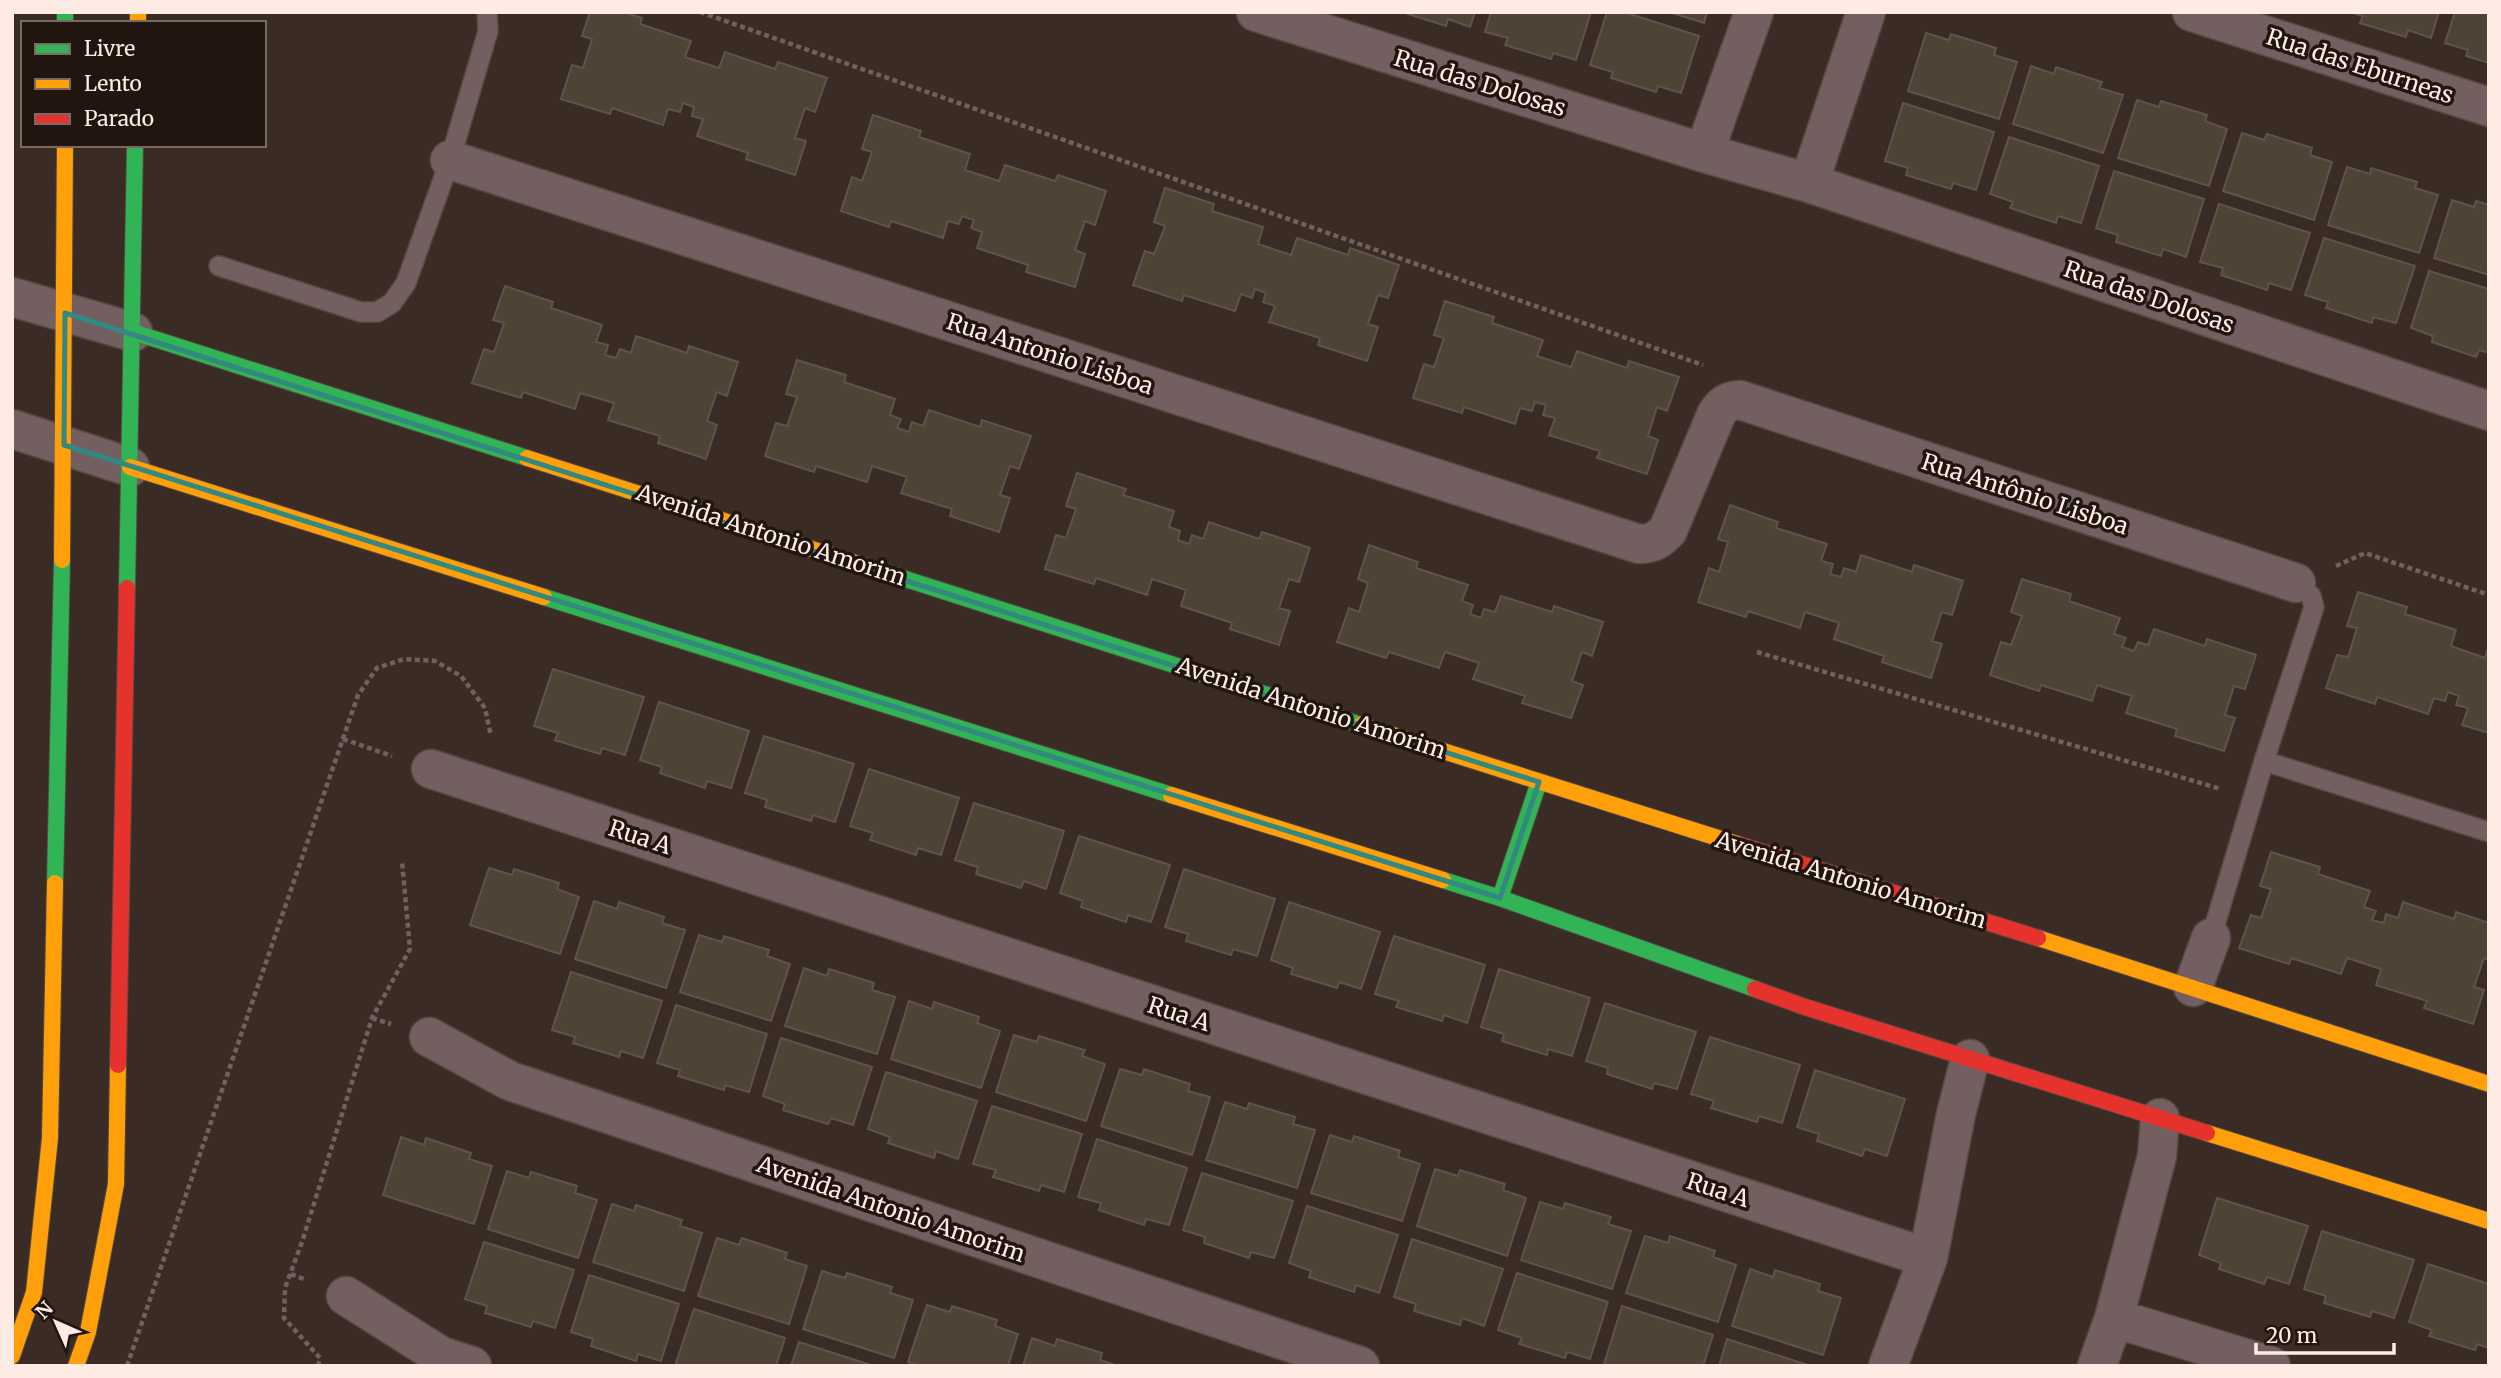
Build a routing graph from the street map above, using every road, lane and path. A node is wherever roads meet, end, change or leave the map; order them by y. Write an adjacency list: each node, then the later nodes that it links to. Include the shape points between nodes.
1 (487, 12): 11 (lane, via 488,31)
2 (700, 12): 17 (path, via 1707,367)
3 (1256, 12): 10 (street, Rua das Dolosas)
4 (1754, 12): 10 (street)
5 (1866, 12): 12 (street)
6 (2192, 12): 7 (street, Rua das Eburneas)
7 (2489, 107)
8 (65, 147): 15 (street)
9 (135, 147): 16 (street)
10 (1704, 153): 12 (street, Rua das Dolosas)
11 (450, 160): 13 (lane, via 406,283 392,303 377,312 361,312); 17 (street, Rua Antonio Lisboa, via 1639,544 1650,544 1668,530 1716,415 1722,406)
12 (1809, 183): 18 (street, Rua das Dolosas)
13 (219, 266)
14 (12, 297): 15 (street)
15 (65, 313): 16 (street); 20 (street)
16 (133, 332): 21 (street); 29 (street, Avenida Antonio Amorim)
17 (1740, 400): 22 (street, Rua Antônio Lisboa)
18 (2489, 411)
19 (12, 429): 20 (street)
20 (64, 445): 21 (street); 44 (street, via 50,1138 34,1292)
21 (130, 467): 33 (street); 45 (street, via 116,1184 88,1332)
22 (2296, 583): 23 (path, via 2365,554); 27 (lane, via 2311,596 2314,607)
23 (2489, 595)
24 (1757, 653): 30 (path)
25 (491, 736): 26 (path, via 485,708 461,676 435,660 404,659 377,668 358,695)
26 (342, 739): 28 (path); 46 (path)
27 (2263, 761): 30 (lane); 31 (lane)
28 (431, 769): 41 (street, Rua A)
29 (1539, 782): 33 (street); 35 (street, Avenida Antonio Amorim)
30 (2252, 798): 34 (lane)
31 (2489, 832)
32 (402, 861): 47 (path, via 410,949 372,1017 285,1288 284,1318 320,1358)
33 (1500, 898): 37 (street, via 1805,1007)
34 (2211, 938): 35 (street)
35 (2193, 987): 38 (street, Avenida Antonio Amorim)
36 (429, 1037): 49 (street, Avenida Antonio Amorim, via 510,1081)
37 (1970, 1059): 39 (street); 41 (street)
38 (2489, 1084)
39 (2160, 1118): 40 (street); 43 (street, via 2157,1156)
40 (2489, 1221)
41 (1927, 1258): 50 (street)
42 (346, 1296): 48 (street, via 441,1356)
43 (2114, 1318): 51 (street); 52 (street)
44 (12, 1356)
45 (76, 1366)
46 (127, 1366)
47 (318, 1366)
48 (471, 1366)
49 (1360, 1366)
50 (1888, 1366)
51 (2097, 1366)
52 (2271, 1366)

